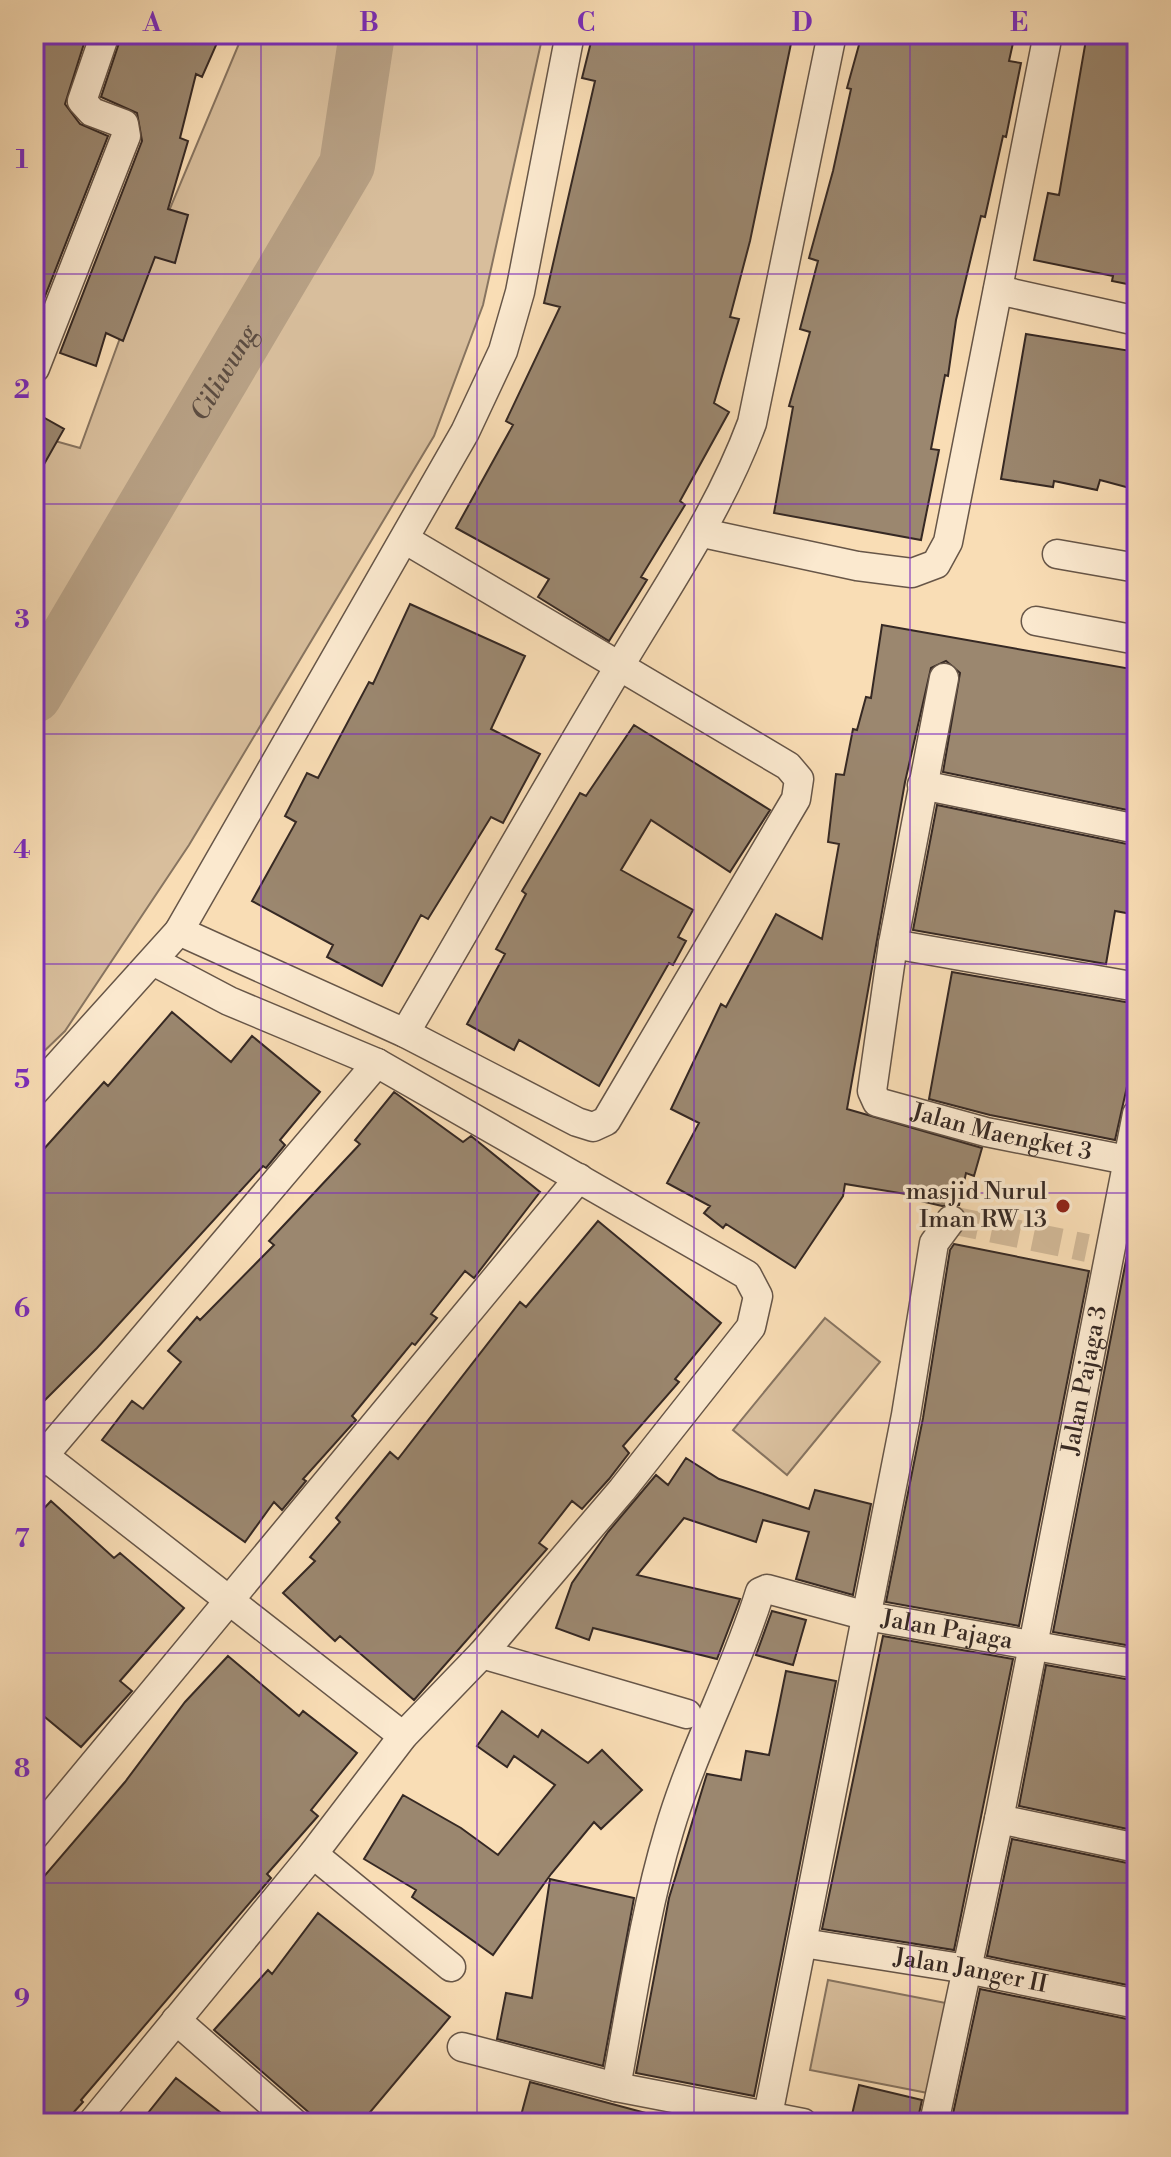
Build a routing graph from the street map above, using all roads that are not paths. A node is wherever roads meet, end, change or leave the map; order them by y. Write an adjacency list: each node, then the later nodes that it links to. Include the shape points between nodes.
1 (105, 34): 7 (street, via 82,101 92,112 124,124 126,136)
2 (570, 34): 9 (street, via 520,292 503,351)
3 (832, 34): 8 (street, via 752,423)
4 (1048, 34): 5 (street)
5 (998, 290): 6 (street); 8 (street, via 948,542 936,564 912,573 857,566)
6 (1137, 321)
7 (35, 368)
8 (703, 533): 14 (street)
9 (406, 540): 14 (street); 18 (street)
10 (1057, 554): 11 (street)
11 (1137, 568)
12 (1036, 621): 13 (street)
13 (1137, 640)
14 (620, 665): 22 (street); 22 (street, via 788,766 799,779 789,812 606,1121 593,1127 577,1122)
15 (944, 678): 16 (street)
16 (922, 785): 17 (street); 19 (street)
17 (1137, 829)
18 (179, 931): 20 (street); 22 (street)
19 (893, 944): 21 (street); 26 (street, Jalan Maengket 3, via 872,1091 877,1102 986,1132)
20 (155, 962): 23 (street, via 229,1001); 24 (street)
21 (1137, 987)
22 (405, 1033)
23 (377, 1063): 27 (street); 29 (street)
24 (34, 1092)
25 (1137, 1114): 26 (street, Jalan Pajaga 3)
26 (1133, 1161): 32 (street, Jalan Pajaga 3, via 1098,1250)
27 (579, 1178): 30 (street); 33 (street, via 747,1275 758,1296 751,1327)
28 (951, 1220): 31 (street, via 934,1243)
29 (37, 1457): 30 (street)
30 (231, 1600): 36 (street); 37 (street)
31 (867, 1616): 32 (street, Jalan Pajaga); 42 (street); 48 (street, Jalan Pajaga, via 767,1589 760,1592 669,1830)
32 (1031, 1645): 34 (street, Jalan Pajaga); 38 (street, Jalan Pajaga 3)
33 (482, 1654): 35 (street); 36 (street)
34 (1137, 1664)
35 (687, 1714)
36 (403, 1736): 41 (street)
37 (44, 1810): 39 (street)
38 (999, 1819): 40 (street); 44 (street, Jalan Pajaga 3)
39 (34, 1836)
40 (1137, 1848)
41 (313, 1854): 43 (street); 46 (street)
42 (803, 1943): 44 (street, Jalan Janger II); 49 (street)
43 (451, 1967)
44 (967, 1969): 45 (street, Jalan Janger II); 53 (street, Jalan Pajaga 3)
45 (1137, 2004)
46 (176, 2020): 50 (street); 51 (street)
47 (462, 2047): 48 (street)
48 (616, 2087): 49 (street)
49 (768, 2115): 52 (street)
50 (92, 2123)
51 (294, 2123)
52 (803, 2123)
53 (934, 2123)

